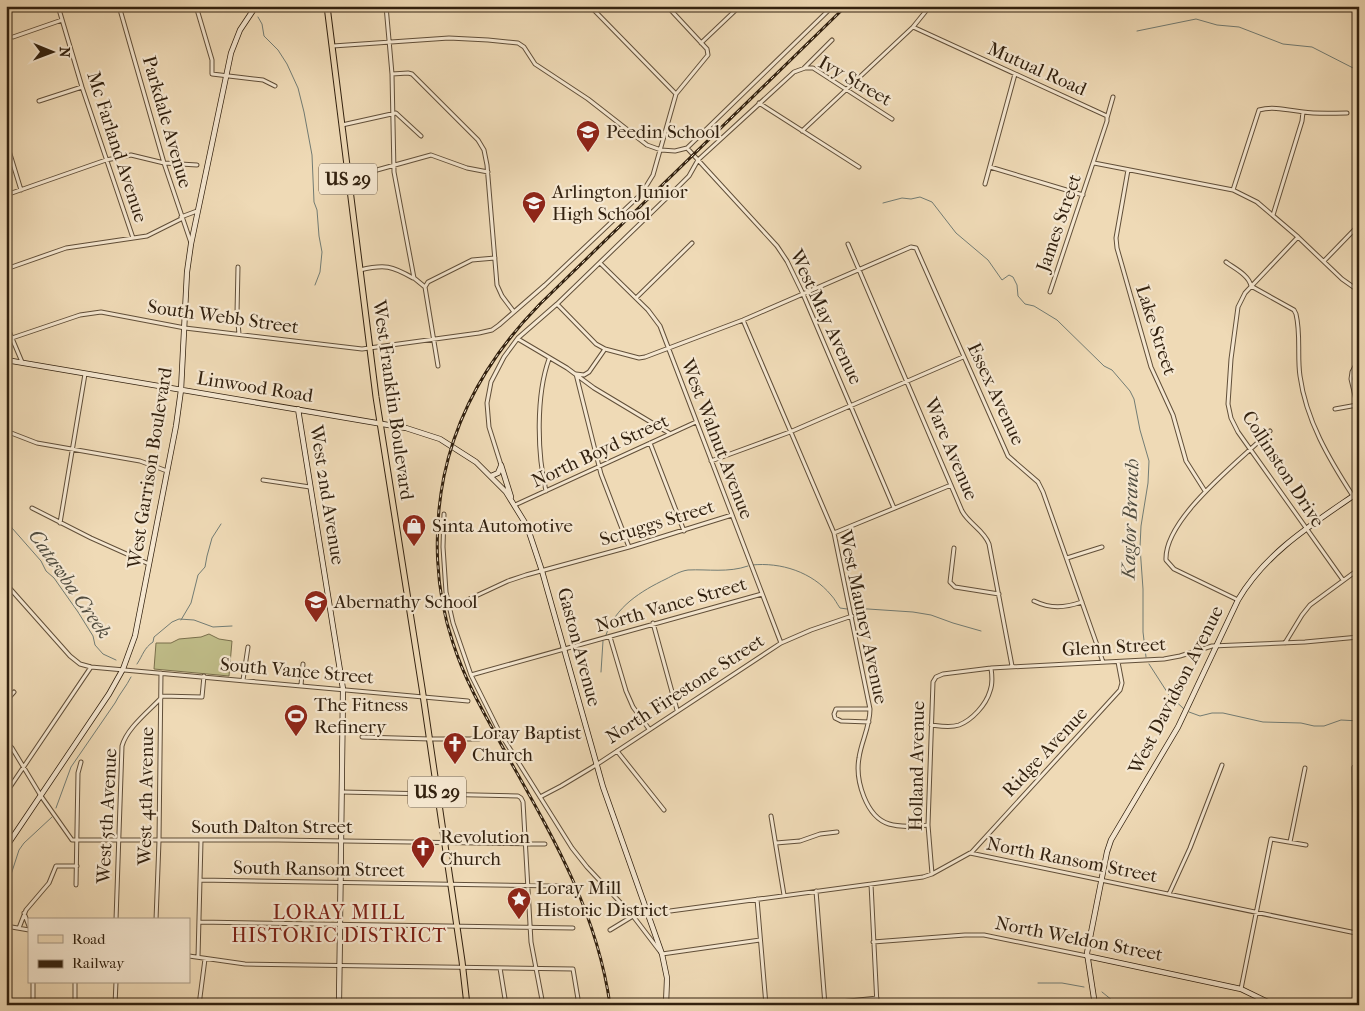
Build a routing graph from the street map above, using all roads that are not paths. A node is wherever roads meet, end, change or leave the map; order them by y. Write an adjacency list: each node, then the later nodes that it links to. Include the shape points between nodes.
1 (58, 6): 13 (street, Mc Farland Avenue)
2 (119, 6): 45 (street, Parkdale Avenue)
3 (196, 6): 23 (street, via 212,60 211,73)
4 (256, 6): 23 (main road, West Garrison Boulevard, via 236,36)
5 (327, 6): 19 (main road, West Franklin Boulevard / US 29)
6 (386, 6): 7 (street); 17 (street)
7 (390, 6)
8 (590, 6): 27 (street)
9 (667, 6): 18 (street)
10 (740, 6): 18 (street)
11 (833, 6): 40 (street)
12 (930, 6): 14 (street)
13 (62, 20): 15 (street); 25 (street, Mc Farland Avenue)
14 (913, 27): 22 (street, Mutual Road); 26 (street)
15 (13, 37)
16 (832, 40): 20 (street)
17 (390, 42): 19 (street); 21 (street); 41 (street, via 459,38 518,43 536,64 588,99 640,141)
18 (701, 43): 27 (street, via 708,55)
19 (333, 46): 36 (main road, West Franklin Boulevard / US 29)
20 (804, 68): 26 (street, Ivy Street, via 813,68); 30 (street, via 797,70)
21 (392, 74): 33 (street); 51 (street, via 412,74 478,140 485,152)
22 (1015, 74): 34 (street, Mutual Road); 49 (street)
23 (226, 76): 24 (street, via 263,80); 59 (main road, West Garrison Boulevard)
24 (275, 86)
25 (82, 87): 29 (street); 42 (street, Mc Farland Avenue)
26 (845, 89): 35 (street, Ivy Street); 37 (street)
27 (676, 94): 41 (street, South Webb Street)
28 (1113, 97): 34 (street)
29 (39, 101)
30 (759, 103): 37 (street); 43 (street)
31 (1303, 112): 32 (street); 55 (street, via 1259,110); 61 (street)
32 (1347, 113)
33 (392, 114): 36 (street); 38 (street, via 399,115); 46 (street)
34 (1107, 118): 44 (street)
35 (892, 119)
36 (341, 125): 52 (main road, West Franklin Boulevard / US 29)
37 (802, 131): 48 (street)
38 (422, 136)
39 (6, 142): 54 (street)
40 (687, 148): 41 (street); 43 (street, West May Avenue)
41 (661, 150): 85 (street, South Webb Street, via 644,190)
42 (106, 160): 45 (street, via 137,155); 54 (street); 65 (street, Mc Farland Avenue)
43 (698, 160): 72 (street, via 689,176); 82 (street, West May Avenue, via 777,246)
44 (1094, 162): 50 (street); 57 (street, James Street)
45 (164, 163): 47 (street); 62 (street, Parkdale Avenue)
46 (394, 164): 51 (street, via 431,154 467,168); 52 (street); 77 (street)
47 (197, 165)
48 (859, 167)
49 (990, 167): 53 (street); 57 (street)
50 (1128, 170): 55 (street); 131 (street, Lake Street, via 1117,248 1151,367 1173,414 1186,462)
51 (488, 172): 69 (street)
52 (348, 178): 75 (main road, West Franklin Boulevard / US 29)
53 (985, 184)
54 (21, 190): 56 (street)
55 (1233, 190): 61 (street, via 1252,198)
56 (6, 195)
57 (1083, 195): 81 (street, James Street)
58 (1358, 207): 60 (street)
59 (197, 211): 62 (street); 67 (main road, West Garrison Boulevard)
60 (1359, 213)
61 (1273, 215): 64 (street)
62 (181, 218): 65 (street, via 152,234); 67 (street, Parkdale Avenue)
63 (1359, 221): 70 (street)
64 (1298, 236): 70 (street); 78 (street, Collinston Drive)
65 (133, 238): 74 (street, via 66,248)
66 (692, 243): 83 (street)
67 (191, 244): 88 (main road, West Garrison Boulevard)
68 (848, 244): 76 (street, Ware Avenue)
69 (495, 258): 79 (street, via 472,260 428,282); 85 (street, via 497,285)
70 (1324, 261): 80 (street)
71 (1226, 262): 78 (street, via 1248,278)
72 (600, 263): 83 (street, West Walnut Avenue); 84 (street)
73 (238, 267): 89 (street)
74 (6, 269)
75 (360, 270): 77 (street, via 387,266); 93 (main road, West Franklin Boulevard / US 29)
76 (859, 270): 82 (street); 96 (street, Essex Avenue, via 911,247 916,248); 104 (street, Ware Avenue)
77 (414, 278): 79 (street)
78 (1252, 286): 119 (street, Collinston Drive, via 1238,310 1228,404 1235,426); 133 (street, via 1296,314 1299,376 1307,410 1333,465)
79 (425, 287): 92 (street)
80 (1359, 291)
81 (1050, 292)
82 (803, 294): 86 (street); 107 (street, West May Avenue)
83 (636, 298): 95 (street, West Walnut Avenue, via 657,321)
84 (558, 304): 91 (street); 94 (street)
85 (514, 312): 92 (street, South Webb Street, via 488,332)
86 (743, 320): 95 (street); 115 (street, West Mauney Avenue)
87 (6, 324): 90 (street)
88 (185, 328): 89 (street, South Webb Street); 90 (street, South Webb Street, via 101,312 80,315); 105 (main road, West Garrison Boulevard)
89 (239, 334): 93 (street, South Webb Street)
90 (12, 338): 100 (street)
91 (518, 338): 97 (street); 121 (street, via 497,367 487,398 489,427)
92 (433, 340): 93 (street, South Webb Street); 101 (street)
93 (370, 348): 112 (main road, West Franklin Boulevard / US 29)
94 (605, 349): 95 (street, via 638,358); 103 (street, via 588,372)
95 (668, 349): 111 (street, West Walnut Avenue)
96 (963, 357): 104 (street); 146 (street, Essex Avenue, via 1008,456 1038,482)
97 (550, 358): 103 (street); 130 (street, via 543,380 540,424)
98 (1359, 359): 106 (street, via 1351,379)
99 (6, 360): 100 (main road, Linwood Road)
100 (22, 362): 102 (main road, Linwood Road)
101 (438, 366)
102 (85, 374): 105 (main road, Linwood Road); 118 (street)
103 (576, 374): 116 (street); 122 (street)
104 (907, 381): 107 (street); 128 (street, Ware Avenue)
105 (181, 390): 108 (main road, Linwood Road); 123 (main road, West Garrison Boulevard)
106 (1357, 405): 109 (street); 110 (street)
107 (851, 406): 115 (street); 136 (street, West May Avenue)
108 (298, 409): 112 (main road, Linwood Road); 129 (main road, West 2nd Avenue)
109 (1335, 409)
110 (1359, 413)
111 (696, 422): 116 (street, North Boyd Street); 120 (street, West Walnut Avenue)
112 (380, 423): 125 (main road, Gaston Avenue, via 433,436 464,453); 183 (main road, West Franklin Boulevard / US 29)
113 (6, 431): 118 (street, via 37,443)
114 (1270, 431): 119 (street)
115 (790, 432): 120 (street); 142 (street, West Mauney Avenue)
116 (670, 433): 117 (street, North Boyd Street)
117 (650, 443): 122 (street, North Boyd Street); 141 (street)
118 (73, 449): 123 (street, via 140,461); 139 (street)
119 (1251, 449): 131 (street); 140 (street, Collinston Drive)
120 (711, 461): 138 (street, West Walnut Avenue)
121 (501, 464): 124 (main road); 125 (main road, via 501,469)
122 (599, 466): 130 (street, North Boyd Street); 143 (street)
123 (166, 470): 147 (main road, West Garrison Boulevard)
124 (503, 472): 127 (main road); 134 (main road)
125 (491, 476): 127 (main road, Gaston Avenue)
126 (263, 480): 129 (street)
127 (498, 483): 134 (main road, Gaston Avenue)
128 (951, 485): 136 (street); 153 (street, Ware Avenue, via 965,516 987,537)
129 (310, 487): 180 (main road, West 2nd Avenue)
130 (546, 491): 134 (street, North Boyd Street)
131 (1205, 491): 154 (street, via 1190,507 1166,547 1166,560 1174,569)
132 (1359, 492): 133 (main road, West Davidson Avenue)
133 (1353, 496): 140 (main road, West Davidson Avenue)
134 (514, 503): 149 (main road, Gaston Avenue, via 527,526)
135 (32, 508): 139 (street)
136 (894, 508): 142 (street)
137 (444, 514): 157 (street, via 443,568)
138 (732, 516): 141 (street, Scruggs Street); 152 (street, West Walnut Avenue)
139 (60, 523): 147 (street)
140 (1306, 530): 150 (street, Collinston Drive); 154 (main road, West Davidson Avenue, via 1262,566)
141 (684, 531): 143 (street, Scruggs Street)
142 (834, 533): 158 (street, West Mauney Avenue)
143 (629, 547): 149 (street, Scruggs Street)
144 (1102, 547): 146 (street)
145 (954, 548): 153 (street, via 950,582 955,587)
146 (1067, 558): 156 (street, Essex Avenue)
147 (149, 564): 173 (main road, West Garrison Boulevard, via 135,636)
148 (1359, 569): 150 (street)
149 (542, 570): 157 (street, Scruggs Street, via 508,581); 166 (main road, Gaston Avenue)
150 (1343, 580): 163 (street, via 1310,605)
151 (6, 584): 171 (street, via 70,656)
152 (762, 594): 159 (street, North Vance Street); 162 (street, West Walnut Avenue)
153 (999, 594): 170 (street, Ware Avenue)
154 (1238, 600): 165 (main road, West Davidson Avenue)
155 (1034, 601): 156 (street, via 1052,608)
156 (1082, 602): 167 (street, Essex Avenue)
157 (450, 608): 176 (street, via 463,658)
158 (852, 616): 162 (street, North Firestone Street); 187 (street, West Mauney Avenue)
159 (653, 623): 160 (street, North Vance Street); 186 (street)
160 (610, 636): 166 (street, North Vance Street); 190 (street, via 626,692)
161 (1359, 637): 163 (street, Glenn Street)
162 (781, 643): 186 (street, North Firestone Street)
163 (1285, 643): 165 (street, Glenn Street)
164 (248, 646): 178 (street)
165 (1217, 646): 168 (street, Glenn Street, via 1171,658); 227 (main road, West Davidson Avenue, via 1178,727 1111,840)
166 (564, 649): 176 (street, North Vance Street); 197 (main road, Gaston Avenue)
167 (1103, 662): 168 (street, Glenn Street); 170 (street, Glenn Street)
168 (1118, 662): 223 (street, Ridge Avenue, via 1120,690)
169 (303, 664): 179 (street)
170 (1012, 666): 172 (street, Glenn Street)
171 (91, 667): 173 (street, South Vance Street); 199 (street)
172 (991, 668): 175 (street, Glenn Street); 189 (street, via 990,691 971,718 958,725)
173 (123, 669): 174 (street, South Vance Street); 205 (main road, West Garrison Boulevard)
174 (161, 673): 177 (street, South Vance Street); 182 (street, West 4th Avenue)
175 (953, 673): 189 (street, Holland Avenue, via 936,677 933,682)
176 (471, 675): 206 (street, via 500,733)
177 (204, 676): 178 (street, South Vance Street); 182 (street, via 203,696)
178 (244, 680): 179 (street, South Vance Street)
179 (301, 685): 180 (street, South Vance Street)
180 (343, 689): 183 (street, South Vance Street); 202 (main road, West 2nd Avenue)
181 (14, 692): 184 (street)
182 (161, 697): 212 (street, West 5th Avenue, via 124,739); 213 (street, West 4th Avenue)
183 (423, 697): 185 (street, South Vance Street); 192 (main road, West Franklin Boulevard / US 29)
184 (6, 701)
185 (468, 701)
186 (677, 710): 190 (street, North Firestone Street)
187 (870, 710): 188 (street, West Mauney Avenue); 188 (street, via 836,709 834,714 841,721)
188 (869, 722): 209 (street, West Mauney Avenue, via 858,769 868,804 878,819 889,824)
189 (931, 725): 209 (street, Holland Avenue)
190 (649, 729): 195 (street, North Firestone Street)
191 (362, 737): 192 (street)
192 (430, 739): 193 (street); 204 (main road, West Franklin Boulevard / US 29)
193 (479, 739)
194 (6, 742): 199 (street)
195 (617, 751): 197 (street, North Firestone Street); 207 (street)
196 (81, 762): 211 (street)
197 (596, 765): 206 (street, North Firestone Street); 240 (main road, Gaston Avenue)
198 (1222, 765): 235 (street)
199 (24, 766): 203 (street); 205 (street)
200 (1354, 767): 244 (street)
201 (1305, 768): 216 (street)
202 (342, 792): 204 (street); 215 (main road, West 2nd Avenue)
203 (6, 793)
204 (437, 795): 218 (main road, West Franklin Boulevard / US 29); 219 (street, via 518,796 523,802)
205 (41, 796): 211 (street, via 69,838); 222 (main road, West Garrison Boulevard)
206 (540, 797): 241 (street, via 572,848)
207 (664, 810)
208 (772, 816): 217 (street)
209 (928, 825): 225 (street, Holland Avenue)
210 (837, 832): 217 (street)
211 (77, 840): 212 (street, South Dalton Street); 224 (street)
212 (118, 840): 213 (street, South Dalton Street); 242 (street, West 5th Avenue)
213 (159, 841): 214 (street, South Dalton Street); 243 (street, West 4th Avenue)
214 (201, 841): 215 (street, South Dalton Street); 226 (street)
215 (341, 841): 218 (street, South Dalton Street); 228 (main road, West 2nd Avenue)
216 (1290, 842): 221 (street); 239 (street, via 1271,839)
217 (776, 843): 236 (street)
218 (445, 844): 219 (street, South Dalton Street); 231 (main road, West Franklin Boulevard / US 29)
219 (526, 844): 220 (street, South Dalton Street); 232 (street)
220 (545, 844)
221 (1306, 845)
222 (6, 847)
223 (970, 853): 225 (street, North Ransom Street); 227 (street, North Ransom Street)
224 (77, 866): 230 (street); 238 (street, via 56,866 49,882)
225 (932, 874): 229 (street, North Ransom Street)
226 (200, 880): 228 (street, South Ransom Street); 245 (street)
227 (1101, 880): 235 (street, North Ransom Street); 260 (main road, West Davidson Avenue)
228 (341, 883): 231 (street, South Ransom Street); 247 (main road, West 2nd Avenue)
229 (871, 884): 234 (street, North Ransom Street); 257 (street)
230 (76, 885)
231 (451, 885): 232 (street, South Ransom Street); 249 (main road, West Franklin Boulevard / US 29)
232 (528, 886): 233 (street); 251 (street)
233 (560, 886)
234 (816, 891): 236 (street, North Ransom Street); 273 (street)
235 (1169, 894): 239 (street, North Ransom Street)
236 (784, 895): 237 (street, North Ransom Street)
237 (757, 899): 240 (street, North Ransom Street); 256 (street)
238 (24, 913): 246 (street); 250 (street)
239 (1256, 913): 255 (street, North Ransom Street); 270 (street)
240 (648, 914): 241 (street, North Ransom Street); 258 (main road, Gaston Avenue)
241 (633, 916): 254 (street, North Ransom Street); 258 (street)
242 (116, 918)
243 (156, 918)
244 (1358, 918): 255 (street)
245 (199, 922): 247 (street); 261 (street)
246 (28, 923)
247 (340, 924): 249 (street); 263 (main road, West 2nd Avenue)
248 (6, 926): 250 (street)
249 (456, 926): 251 (street); 264 (main road, West Franklin Boulevard / US 29)
250 (19, 928): 253 (street)
251 (530, 928): 252 (street); 266 (street)
252 (573, 928)
253 (28, 930)
254 (610, 930)
255 (1356, 933): 288 (street)
256 (760, 940): 258 (street); 283 (street)
257 (873, 942): 260 (street, North Weldon Street, via 984,935); 271 (street)
258 (662, 954): 282 (main road, Gaston Avenue, via 667,978)
259 (190, 956): 261 (street)
260 (1087, 956): 270 (main road, North Weldon Street); 286 (main road, West Davidson Avenue)
261 (198, 958): 262 (street)
262 (205, 959): 263 (street, via 245,964); 276 (street)
263 (340, 966): 264 (street); 277 (main road, West 2nd Avenue)
264 (463, 968): 265 (street); 278 (main road, West Franklin Boulevard / US 29)
265 (500, 968): 266 (street); 279 (street)
266 (536, 968): 280 (street); 281 (street, via 573,969)
267 (33, 984): 272 (street)
268 (75, 984): 274 (street)
269 (116, 984): 275 (street)
270 (1241, 988): 287 (main road, North Weldon Street)
271 (877, 998): 273 (street); 285 (street)
272 (33, 1000)
273 (825, 1004): 284 (street)
274 (75, 1005)
275 (115, 1005)
276 (199, 1005)
277 (339, 1005)
278 (467, 1005)
279 (506, 1005)
280 (543, 1005)
281 (578, 1005)
282 (666, 1005)
283 (766, 1005)
284 (813, 1005)
285 (877, 1005)
286 (1095, 1005)
287 (1274, 1005)
288 (1358, 1005)

